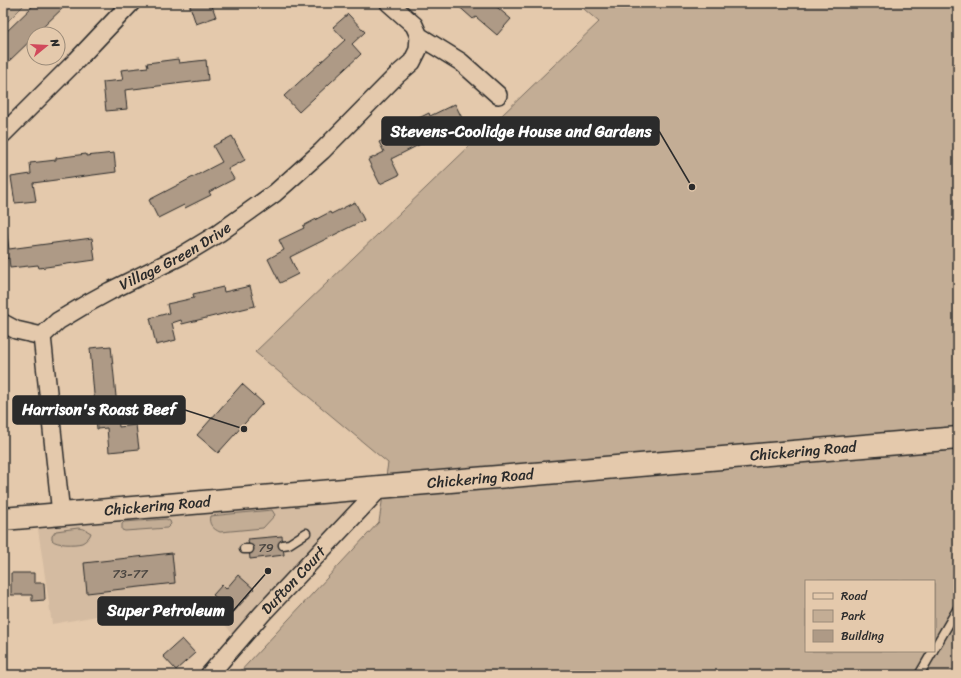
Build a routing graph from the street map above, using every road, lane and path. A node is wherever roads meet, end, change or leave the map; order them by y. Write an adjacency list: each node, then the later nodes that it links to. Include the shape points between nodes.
1 (132, 3): 5 (street)
2 (389, 3): 3 (street, via 414,25)
3 (419, 36): 4 (street, via 461,62); 7 (street, Village Green Drive, via 418,50 412,62 396,74 322,151 275,193 200,245 105,293 58,321)
4 (498, 95)
5 (3, 134)
6 (3, 323): 7 (street, via 16,330)
7 (42, 336): 10 (street)
8 (958, 438): 9 (main road, Chickering Road)
9 (380, 487): 10 (main road, Chickering Road); 17 (street, Dufton Court)
10 (61, 514): 11 (main road, Chickering Road)
11 (3, 519)
12 (306, 533): 13 (lane)
13 (283, 545)
14 (958, 608): 15 (lane)
15 (935, 647)
16 (932, 652): 18 (lane)
17 (209, 675)
18 (919, 675)

